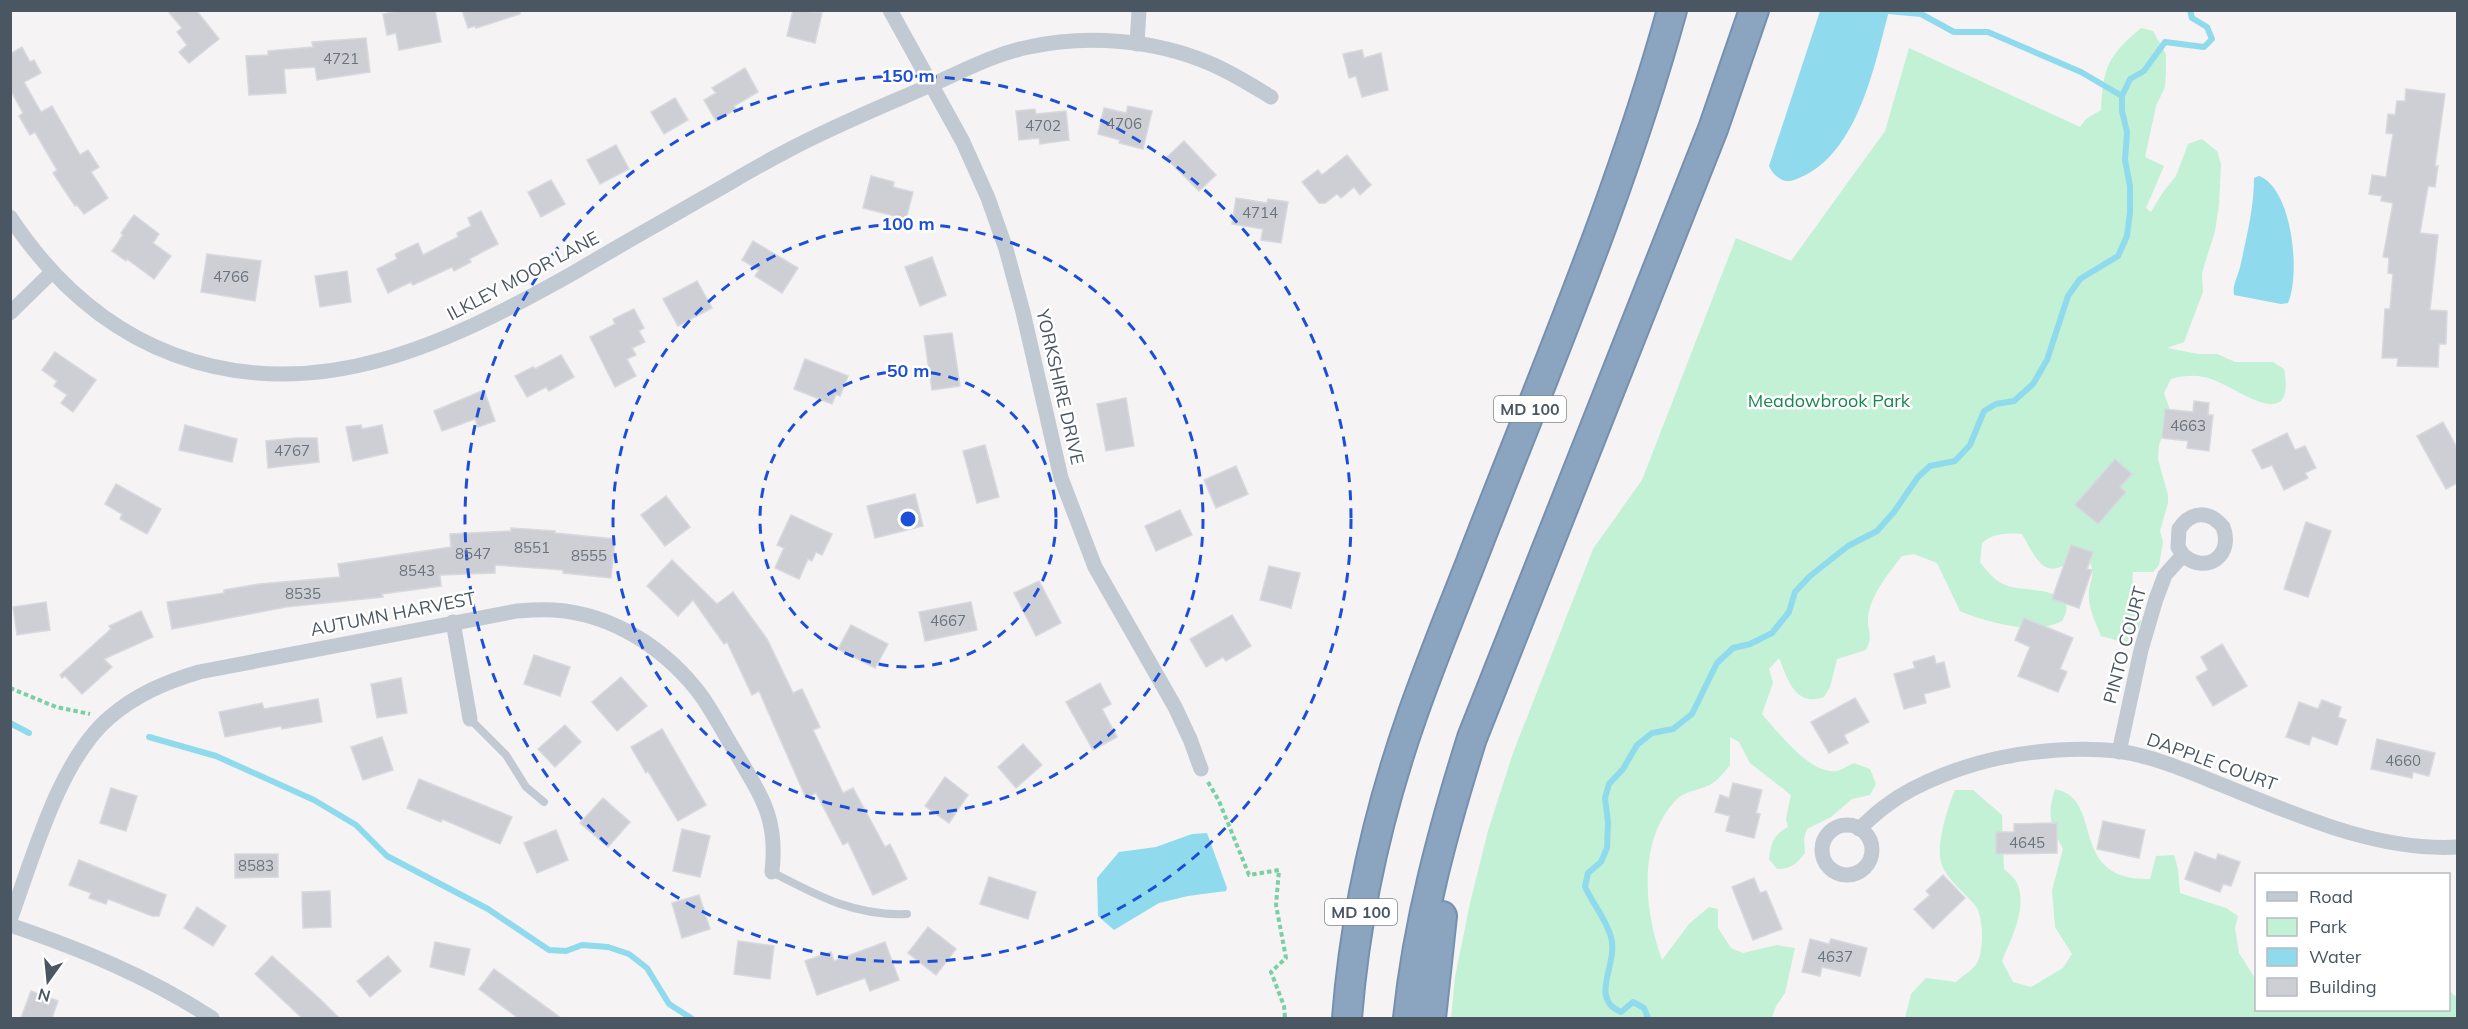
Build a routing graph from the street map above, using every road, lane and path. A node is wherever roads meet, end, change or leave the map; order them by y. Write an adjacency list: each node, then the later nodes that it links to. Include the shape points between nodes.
1 (890, 10): 6 (street, YORKSHIRE DRIVE)
2 (1139, 10): 5 (street)
3 (1672, 10): 28 (highway, MD 100, via 1645,105 1602,223 1411,717 1384,806 1366,885)
4 (1754, 10): 11 (highway, MD 100, via 1713,129)
5 (1137, 44): 6 (street, ILKLEY MOOR LANE, via 1098,41 1031,46 996,56); 7 (street, ILKLEY MOOR LANE, via 1208,62)
6 (932, 85): 9 (street, ILKLEY MOOR LANE, via 783,152 512,308 453,336 348,369 295,375 200,364 120,329); 18 (street, YORKSHIRE DRIVE, via 963,142 1006,249 1061,478 1095,567 1175,708)
7 (1271, 97)
8 (10, 217): 9 (street, ILKLEY MOOR LANE)
9 (52, 272): 10 (street)
10 (10, 313)
11 (1555, 528): 29 (highway, MD 100, via 1472,738 1446,821 1426,901); 30 (highway, via 1479,741 1456,824)
12 (2183, 555): 17 (street, PINTO COURT, via 2165,575 2156,599)
13 (453, 622): 15 (street, AUTUMN HARVEST, via 199,672 164,683); 16 (street); 22 (street, AUTUMN HARVEST, via 518,611 554,610 621,627 649,644 674,665 702,698 765,802 775,846)
14 (10, 688): 15 (path, via 56,707)
15 (109, 718): 24 (street, AUTUMN HARVEST, via 68,773)
16 (470, 719): 19 (lane, via 506,755 526,787)
17 (2119, 752): 20 (street, DAPPLE COURT, via 2032,752 1965,766 1888,804); 21 (street, DAPPLE COURT, via 2186,770 2369,838 2405,846)
18 (1201, 769): 27 (path, via 1219,801 1249,875 1279,870 1276,904 1286,958 1271,972)
19 (544, 802)
20 (1859, 829)
21 (2457, 847)
22 (772, 872): 23 (lane, via 824,900 880,915)
23 (907, 914)
24 (10, 920)
25 (10, 925): 26 (street, via 129,970)
26 (212, 1018)
27 (1286, 1018)
28 (1347, 1018)
29 (1408, 1018)
30 (1431, 1018)

